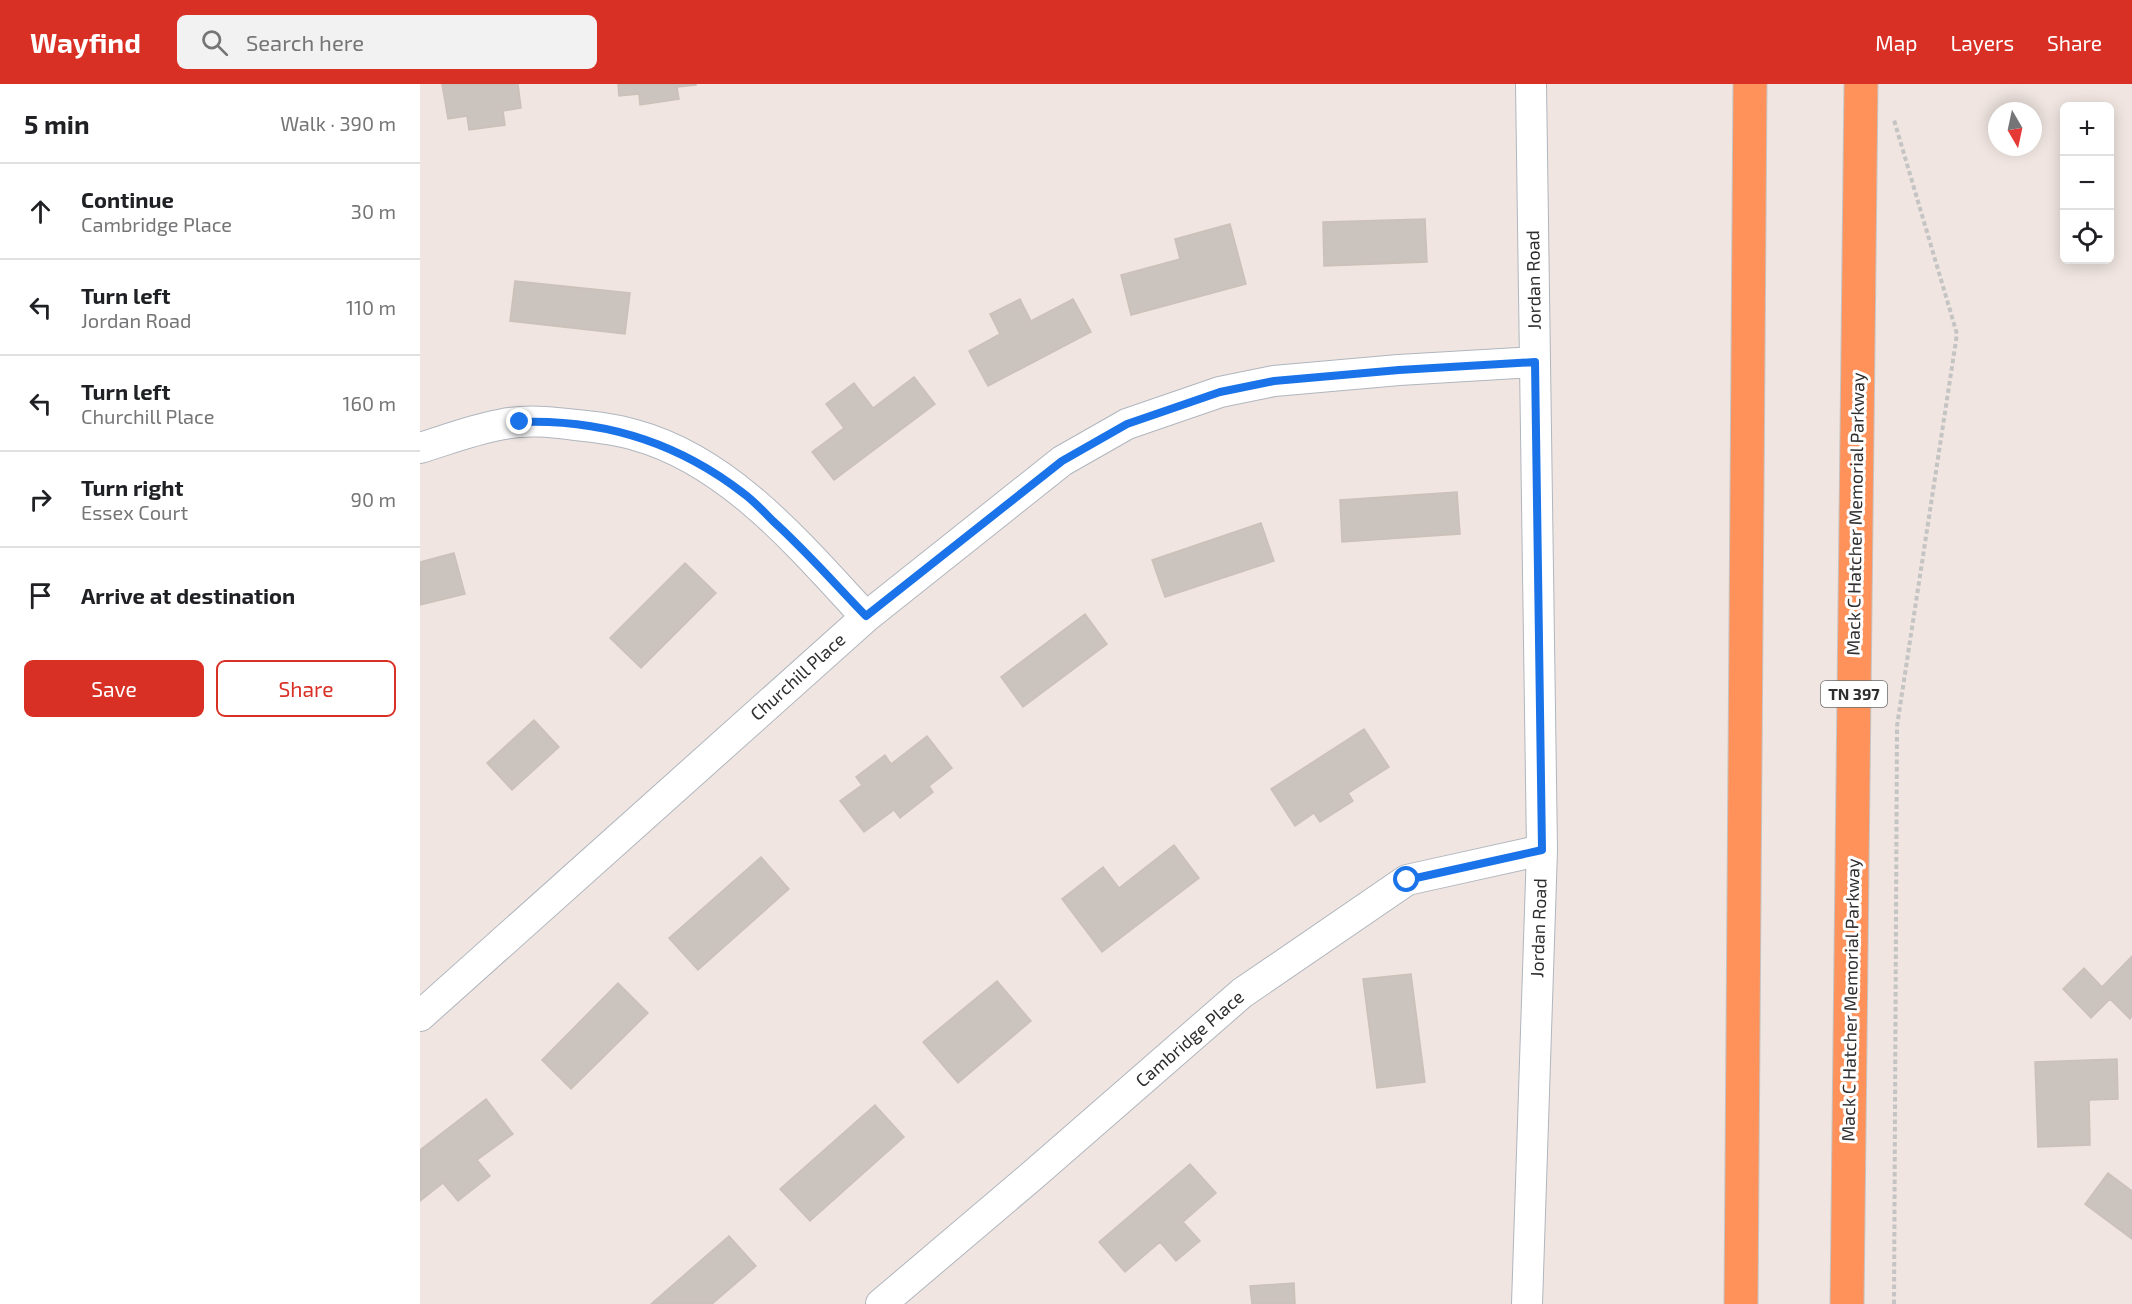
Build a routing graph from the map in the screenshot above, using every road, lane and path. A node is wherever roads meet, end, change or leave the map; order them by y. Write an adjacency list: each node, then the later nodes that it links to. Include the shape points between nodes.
1 (1531, 84): 5 (street, Jordan Road)
2 (1750, 84): 12 (highway)
3 (1861, 84): 13 (highway, Mack C Hatcher Memorial Parkway / TN 397)
4 (1893, 117): 14 (path, via 1957,334 1897,726)
5 (1535, 362): 7 (street, Churchill Place, via 1274,381 1220,392 1127,424 1062,461); 8 (street, Jordan Road)
6 (420, 448): 7 (street, via 500,424 520,422 543,421 636,435 675,450 744,494 806,551)
7 (866, 616): 9 (street, Churchill Place)
8 (1542, 850): 10 (street, Cambridge Place, via 1407,880 1242,993); 11 (street, Jordan Road)
9 (420, 1016)
10 (881, 1304)
11 (1527, 1304)
12 (1741, 1304)
13 (1847, 1304)
14 (1894, 1304)

